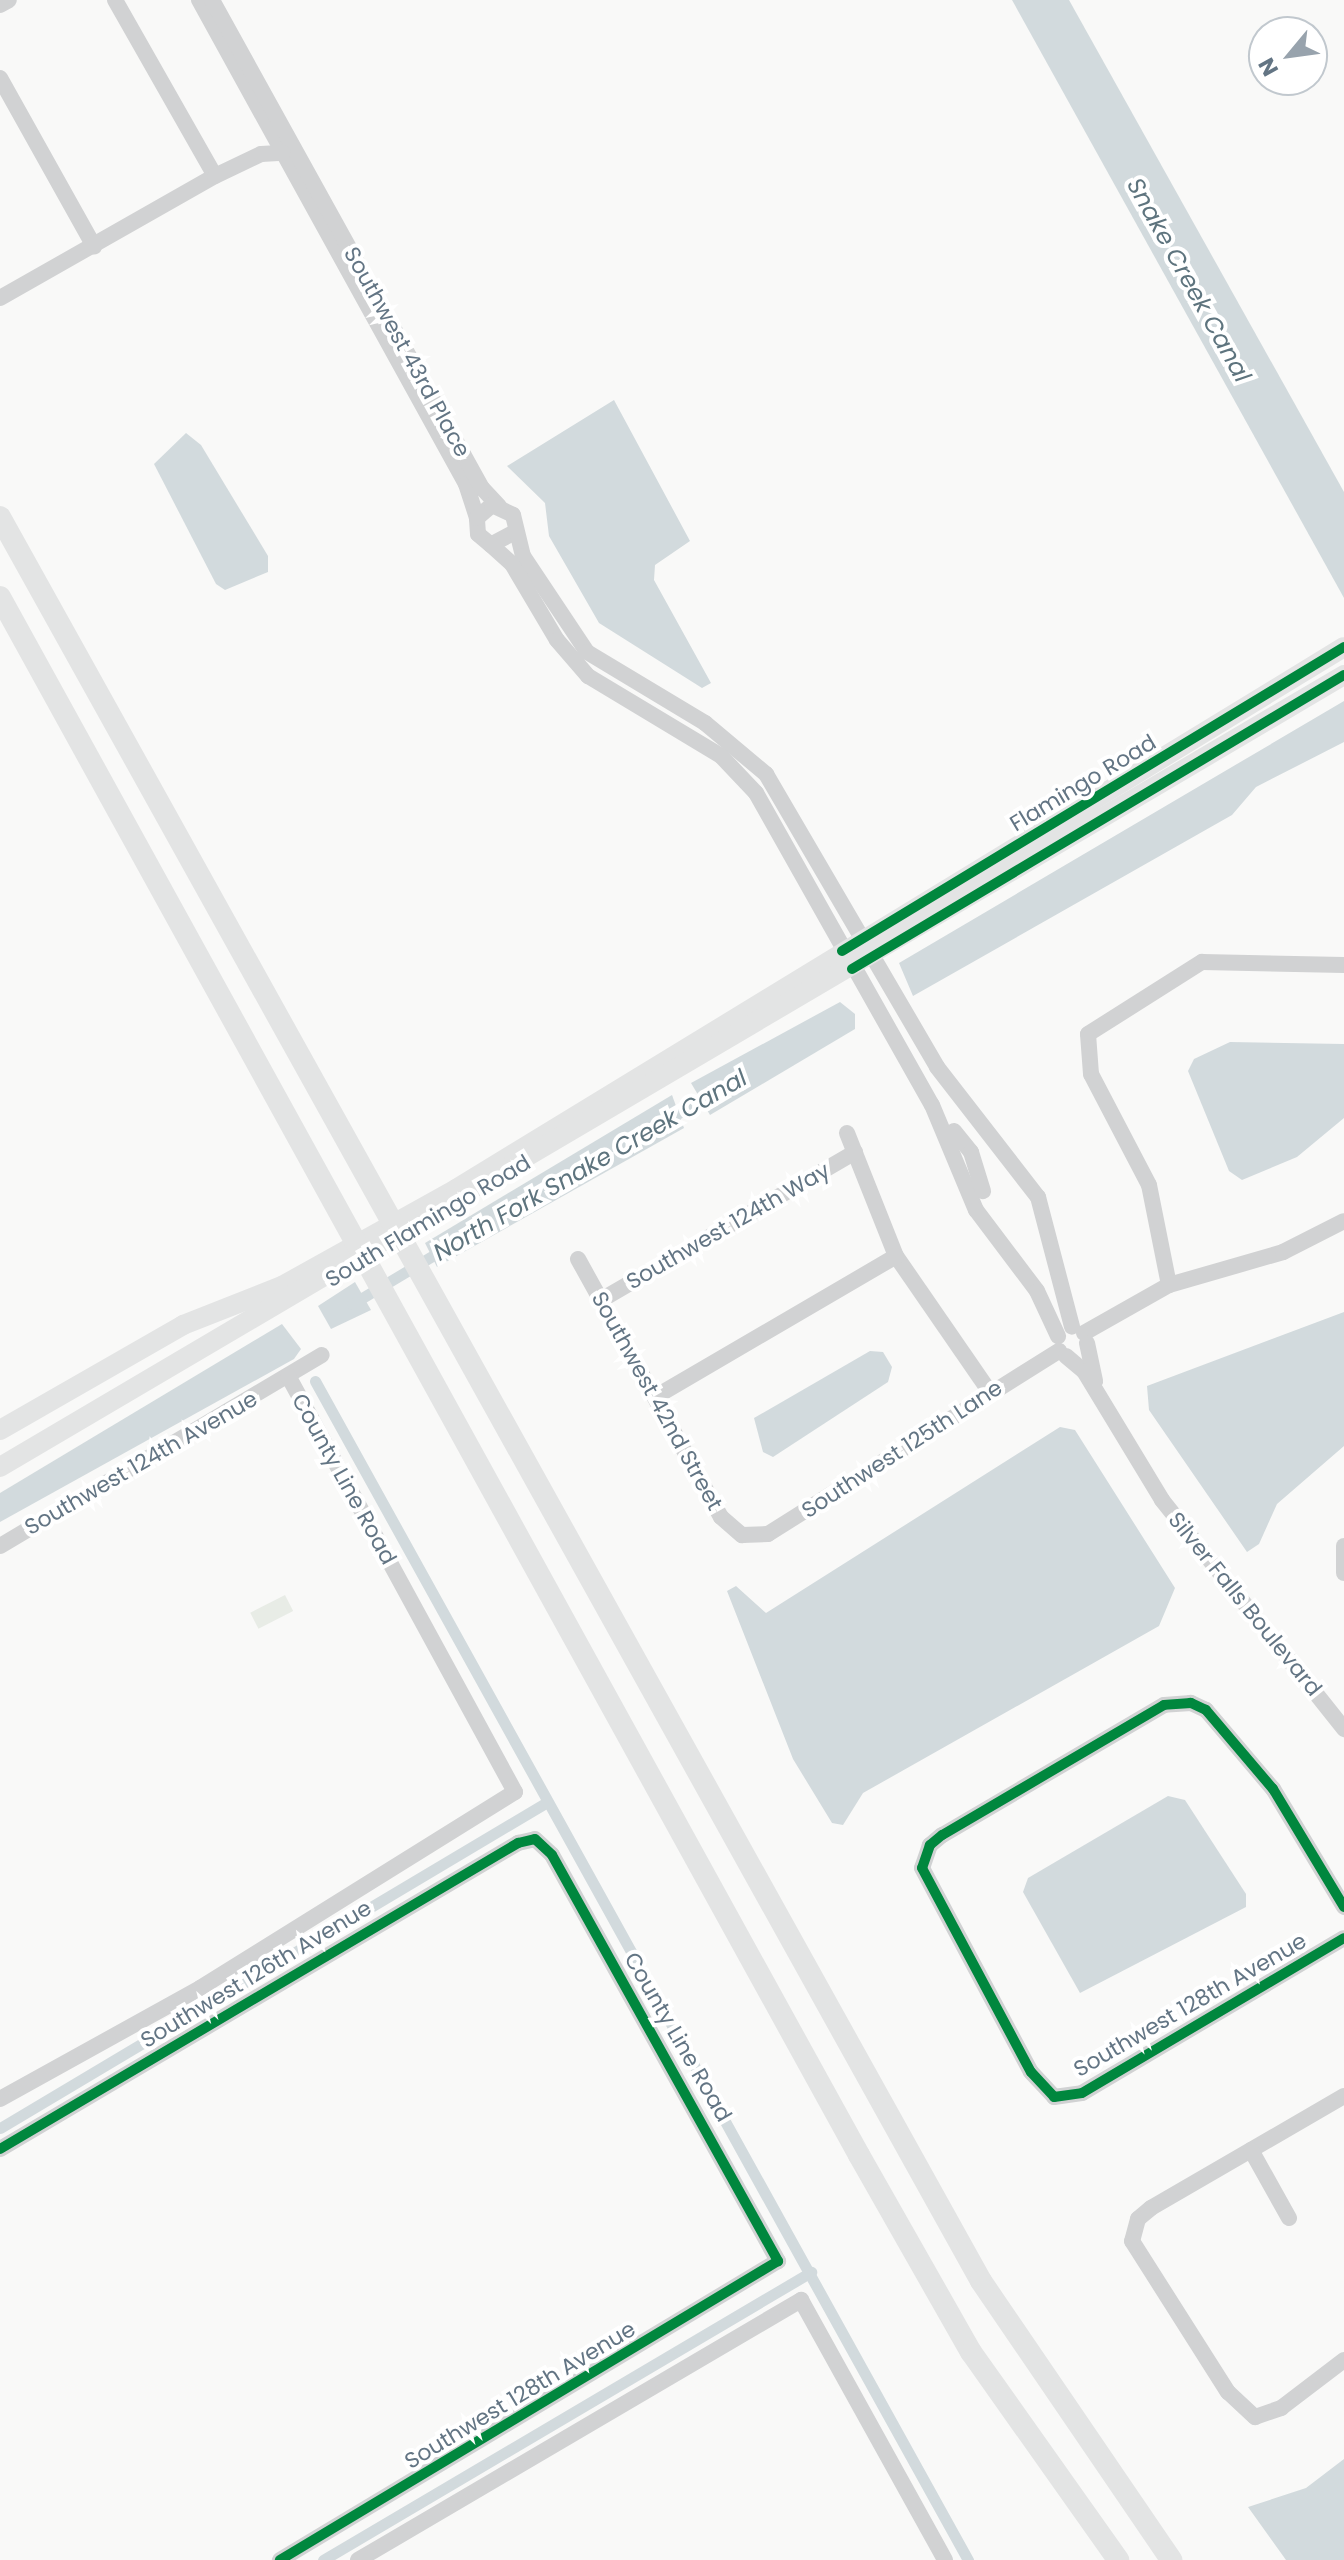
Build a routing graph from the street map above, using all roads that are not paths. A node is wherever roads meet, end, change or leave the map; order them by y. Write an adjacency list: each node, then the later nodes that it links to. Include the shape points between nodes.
1 (9, 0): 5 (street)
2 (115, 0): 8 (street)
3 (199, 0): 7 (street, Southwest 43rd Place)
4 (212, 0): 11 (street, Southwest 43rd Place, via 482,488)
5 (0, 5)
6 (0, 78): 9 (street)
7 (283, 153): 8 (street, via 261,154); 13 (street, Southwest 43rd Place, via 466,484)
8 (215, 176): 9 (street)
9 (94, 246): 10 (street)
10 (0, 298)
11 (499, 506): 13 (street); 14 (street, via 513,515)
12 (0, 517): 58 (highway, via 981,2281)
13 (477, 518): 15 (street, via 478,534)
14 (515, 532): 15 (street); 18 (street, via 558,619)
15 (491, 545): 20 (street, via 519,574 565,651)
16 (0, 597): 57 (highway, via 336,1218 971,2352)
17 (1344, 647): 21 (main road, Flamingo Road)
18 (614, 672): 20 (street); 21 (street, via 753,758)
19 (1344, 675): 21 (main road, Flamingo Road)
20 (604, 689): 22 (street, via 710,749 744,777)
21 (868, 948): 22 (main road, Flamingo Road); 33 (street, Silver Falls Boulevard, via 937,1067 1038,1197)
22 (847, 960): 24 (street, Silver Falls Boulevard); 38 (main road, South Flamingo Road, via 282,1286 183,1325); 39 (main road, South Flamingo Road)
23 (1344, 965): 31 (street, via 1202,962 1097,1024 1085,1047 1091,1074 1149,1185)
24 (932, 1105): 28 (street, Silver Falls Boulevard, via 976,1210); 28 (street, Silver Falls Boulevard, via 971,1152)
25 (847, 1133): 26 (street)
26 (855, 1152): 29 (street); 32 (street, Southwest 124th Way)
27 (1344, 1221): 31 (street, Southwest 125th Lane, via 1283,1252)
28 (989, 1222): 33 (street, Silver Falls Boulevard)
29 (896, 1256): 36 (street); 37 (street)
30 (578, 1259): 32 (street, Southwest 42nd Street)
31 (1169, 1285): 33 (street, Southwest 125th Lane)
32 (601, 1300): 37 (street, Southwest 42nd Street)
33 (1071, 1341): 36 (street, Southwest 125th Lane); 42 (street, Silver Falls Boulevard, via 1162,1500)
34 (322, 1355): 35 (street, Southwest 124th Avenue)
35 (288, 1376): 41 (street, Southwest 124th Avenue); 43 (street, County Line Road)
36 (989, 1391): 40 (street, Southwest 125th Lane, via 768,1534)
37 (655, 1397): 40 (street, Southwest 42nd Street, via 721,1517)
38 (0, 1430)
39 (0, 1467)
40 (742, 1535)
41 (0, 1546)
42 (1344, 1729)
43 (515, 1792): 48 (street, Southwest 126th Avenue, via 200,1988)
44 (535, 1839): 49 (street, Southwest 126th Avenue); 52 (street, County Line Road, via 552,1855)
45 (1344, 1907): 46 (street, Southwest 128th Avenue, via 1273,1789 1206,1710 1177,1702 942,1835 924,1857 927,1879 1031,2072 1054,2097 1082,2093)
46 (1344, 1938)
47 (1344, 2096): 50 (street)
48 (0, 2099)
49 (0, 2149)
50 (1251, 2150): 51 (street); 53 (street, via 1151,2208 1133,2231 1136,2253 1228,2392 1255,2417 1281,2408)
51 (1289, 2218)
52 (778, 2261): 54 (street, Southwest 128th Avenue)
53 (1344, 2360)
54 (280, 2560)
55 (358, 2560): 56 (street, via 801,2300)
56 (945, 2560)
57 (1118, 2560)
58 (1171, 2560)

